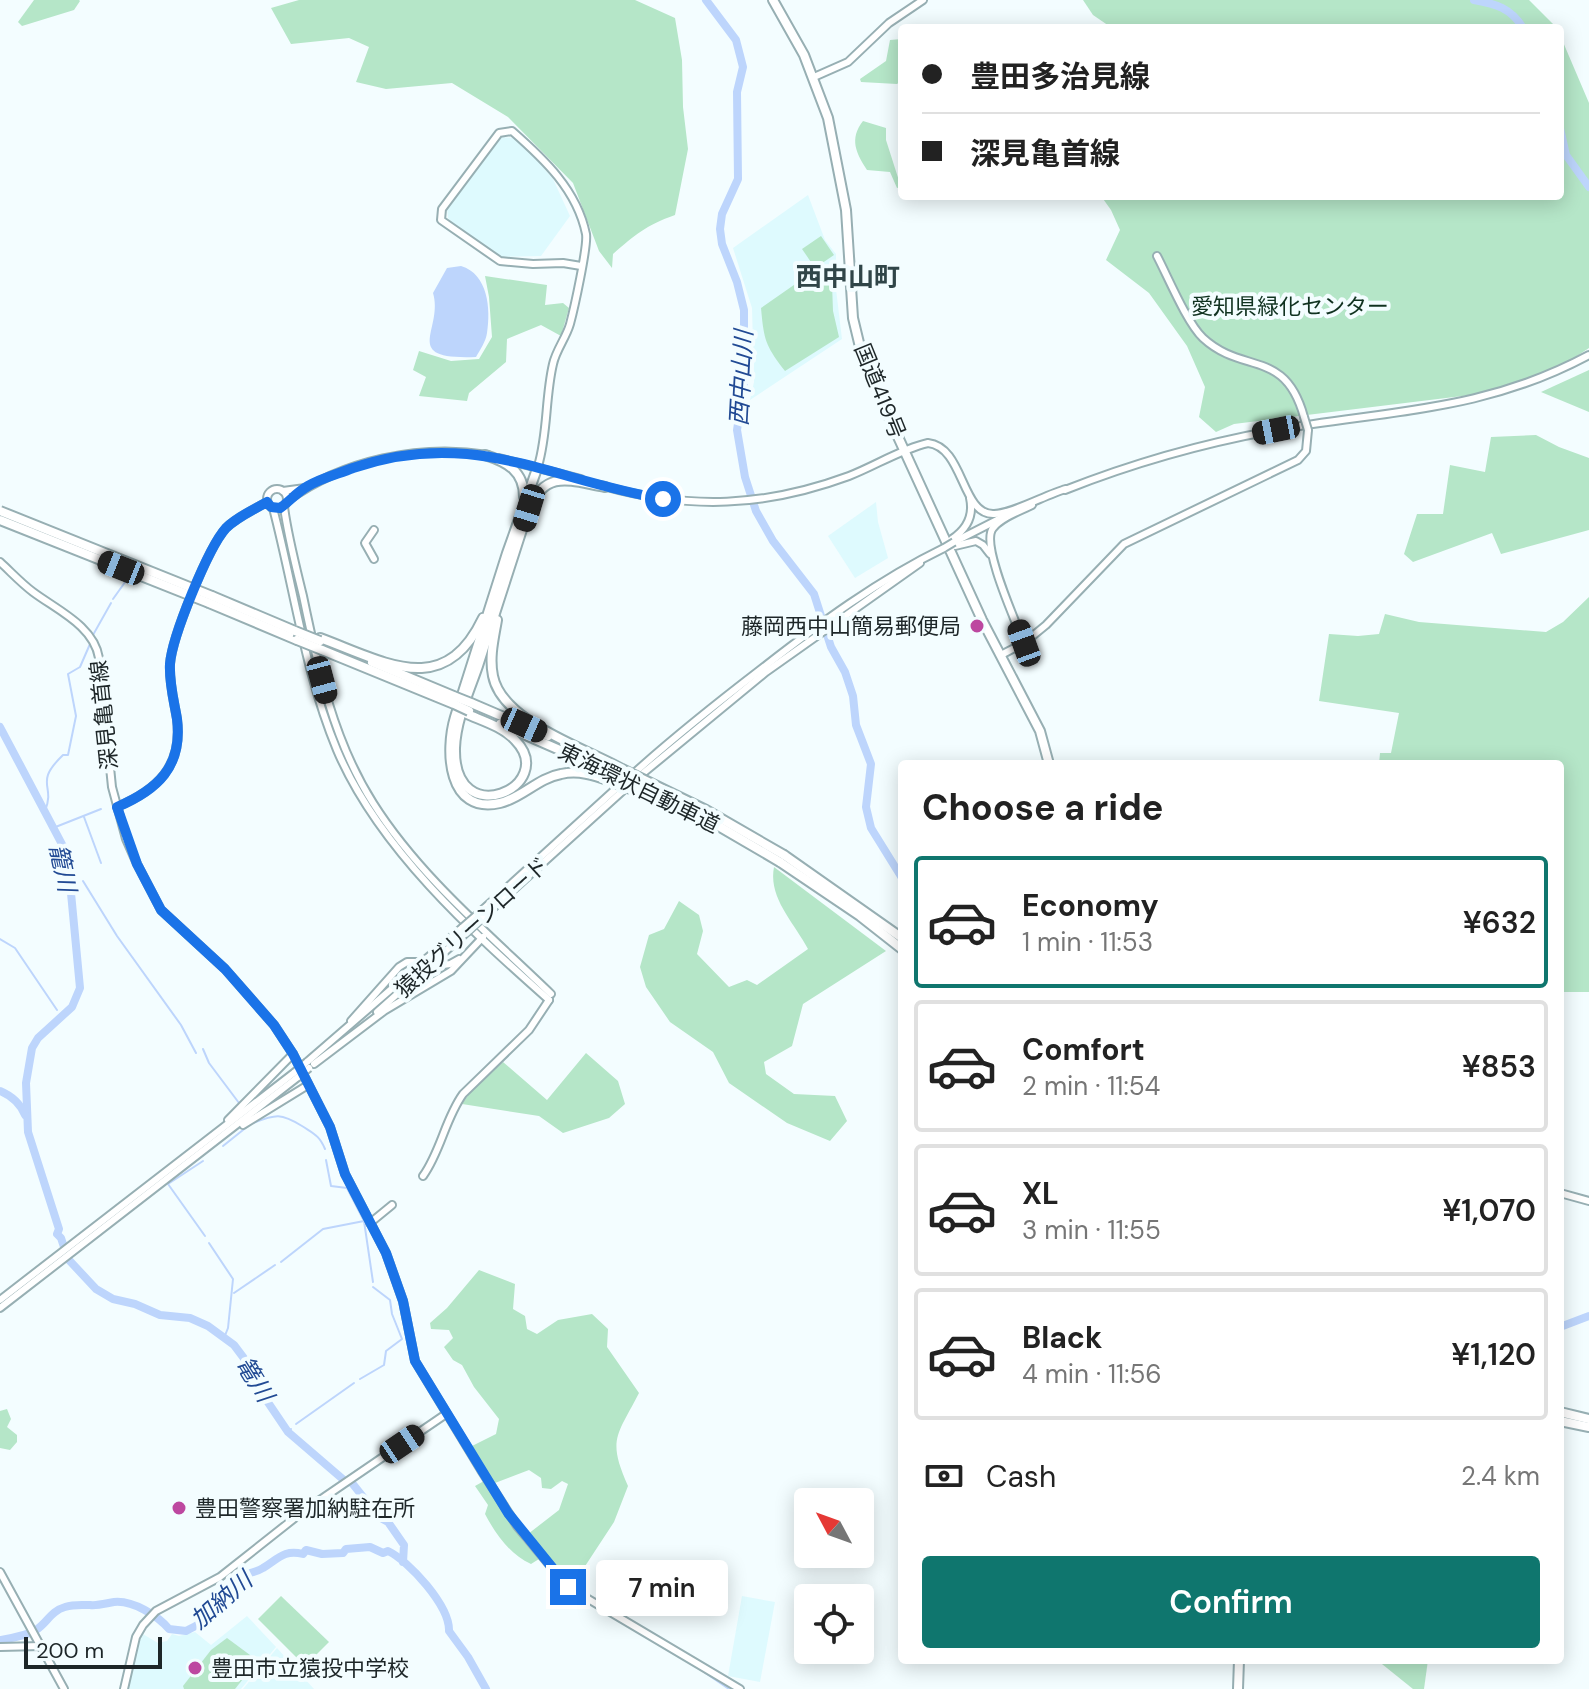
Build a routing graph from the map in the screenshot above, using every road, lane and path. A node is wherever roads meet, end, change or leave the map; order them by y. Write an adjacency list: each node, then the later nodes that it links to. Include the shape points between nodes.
1 (773, 0): 3 (highway, 国道419号)
2 (923, 0): 3 (main road, via 848,62)
3 (814, 77): 7 (highway, 国道419号, via 828,118 846,210 853,318 860,347)
4 (1157, 256): 30 (main road, bridge, via 1200,336 1221,351 1281,375 1298,395 1308,430 1306,451 1298,460 1124,544)
5 (581, 266): 5 (main road, via 586,235 565,187 512,131 499,133 442,209 441,220 500,261); 9 (main road, via 569,328 553,363 546,439)
6 (1589, 355): 13 (main road, via 1524,386 1473,400 1223,441)
7 (906, 451): 10 (main road, via 814,489 760,500 698,503); 11 (main road, via 928,443 940,446); 31 (highway, 国道419号)
8 (485, 455): 9 (main road); 12 (main road, via 439,451 386,458); 18 (highway, via 520,475)
9 (538, 466): 10 (main road); 18 (highway)
10 (605, 487): 18 (highway, via 555,480)
11 (966, 487): 13 (main road, via 979,509 994,515); 22 (main road, via 970,517)
12 (305, 488): 14 (main road); 16 (main road)
13 (1066, 489): 15 (main road)
14 (283, 491): 16 (main road); 17 (main road, via 272,490)
15 (1049, 496): 22 (main road); 24 (main road, via 993,528)
16 (285, 504): 17 (main road); 39 (main road, via 324,689 354,770 413,856)
17 (270, 505): 36 (main road, via 238,519 217,541 176,638 170,671 178,736 173,760 146,793); 39 (main road, via 316,685 344,765 398,850)
18 (526, 507): 26 (highway)
19 (0, 511): 27 (highway, 東海環状自動車道, bridge)
20 (0, 520): 27 (highway, 東海環状自動車道, bridge)
21 (374, 530): 23 (main road, via 365,543)
22 (953, 543): 24 (main road, via 979,543); 46 (main road, 猿投グリーンロード, bridge, via 898,575 735,689)
23 (374, 559)
24 (993, 561): 30 (main road)
25 (0, 562): 36 (main road, 深見亀首線, via 94,641)
26 (498, 594): 29 (highway, via 468,644 454,659 435,667 397,665); 33 (highway, via 455,753 459,775 470,789 487,797 506,794 523,776 522,749); 35 (highway, via 492,662 504,699); 35 (highway, via 450,736 450,767 457,786 474,800 494,804 558,774)
27 (211, 600): 28 (highway, 東海環状自動車道); 28 (highway, 東海環状自動車道)
28 (294, 632): 29 (highway, 東海環状自動車道, bridge)
29 (321, 643): 32 (highway, 東海環状自動車道); 32 (highway, 東海環状自動車道)
30 (1024, 643): 31 (main road)
31 (1001, 655): 34 (highway, 国道419号, via 1040,731)
32 (454, 703): 33 (highway, 東海環状自動車道, bridge)
33 (469, 709): 35 (highway, 東海環状自動車道)
34 (1048, 760)
35 (616, 775): 37 (highway, 東海環状自動車道, bridge); 37 (highway, 東海環状自動車道, bridge, via 706,810)
36 (117, 807): 45 (main road, 深見亀首線, via 161,910 225,969)
37 (782, 858): 38 (highway, 東海環状自動車道)
38 (863, 913): 40 (highway, 東海環状自動車道); 41 (highway, 東海環状自動車道)
39 (485, 935): 42 (main road); 51 (main road, via 550,997 529,1030 463,1094)
40 (898, 935)
41 (898, 945)
42 (464, 956): 44 (main road); 46 (main road, via 451,971)
43 (420, 962): 46 (main road, via 399,967)
44 (436, 966)
45 (293, 1054): 48 (main road, 深見亀首線); 49 (main road)
46 (310, 1063): 47 (main road, 猿投グリーンロード, bridge)
47 (296, 1074): 49 (main road, 猿投グリーンロード); 50 (main road, 猿投グリーンロード)
48 (308, 1085): 50 (main road); 55 (main road, 深見亀首線)
49 (205, 1142): 56 (main road, 猿投グリーンロード)
50 (182, 1168): 56 (main road, 猿投グリーンロード)
51 (423, 1176)
52 (1564, 1194): 53 (main road)
53 (1589, 1201)
54 (392, 1205): 55 (main road)
55 (370, 1223): 61 (main road, 深見亀首線, via 395,1276 415,1361)
56 (80, 1243): 57 (main road, 猿投グリーンロード)
57 (58, 1260): 58 (main road, 猿投グリーンロード); 59 (main road, 猿投グリーンロード)
58 (0, 1300)
59 (0, 1308)
60 (1564, 1413): 62 (highway)
61 (446, 1414): 70 (main road, via 339,1486 220,1577 154,1612 139,1632); 71 (main road, 深見亀首線, via 517,1526 568,1587)
62 (1589, 1419)
63 (1564, 1422): 64 (highway)
64 (1589, 1427)
65 (0, 1572): 66 (main road)
66 (39, 1642): 67 (main road); 69 (main road)
67 (0, 1647)
68 (1239, 1664): 72 (highway)
69 (64, 1689)
70 (124, 1689)
71 (740, 1689)
72 (1238, 1689)

